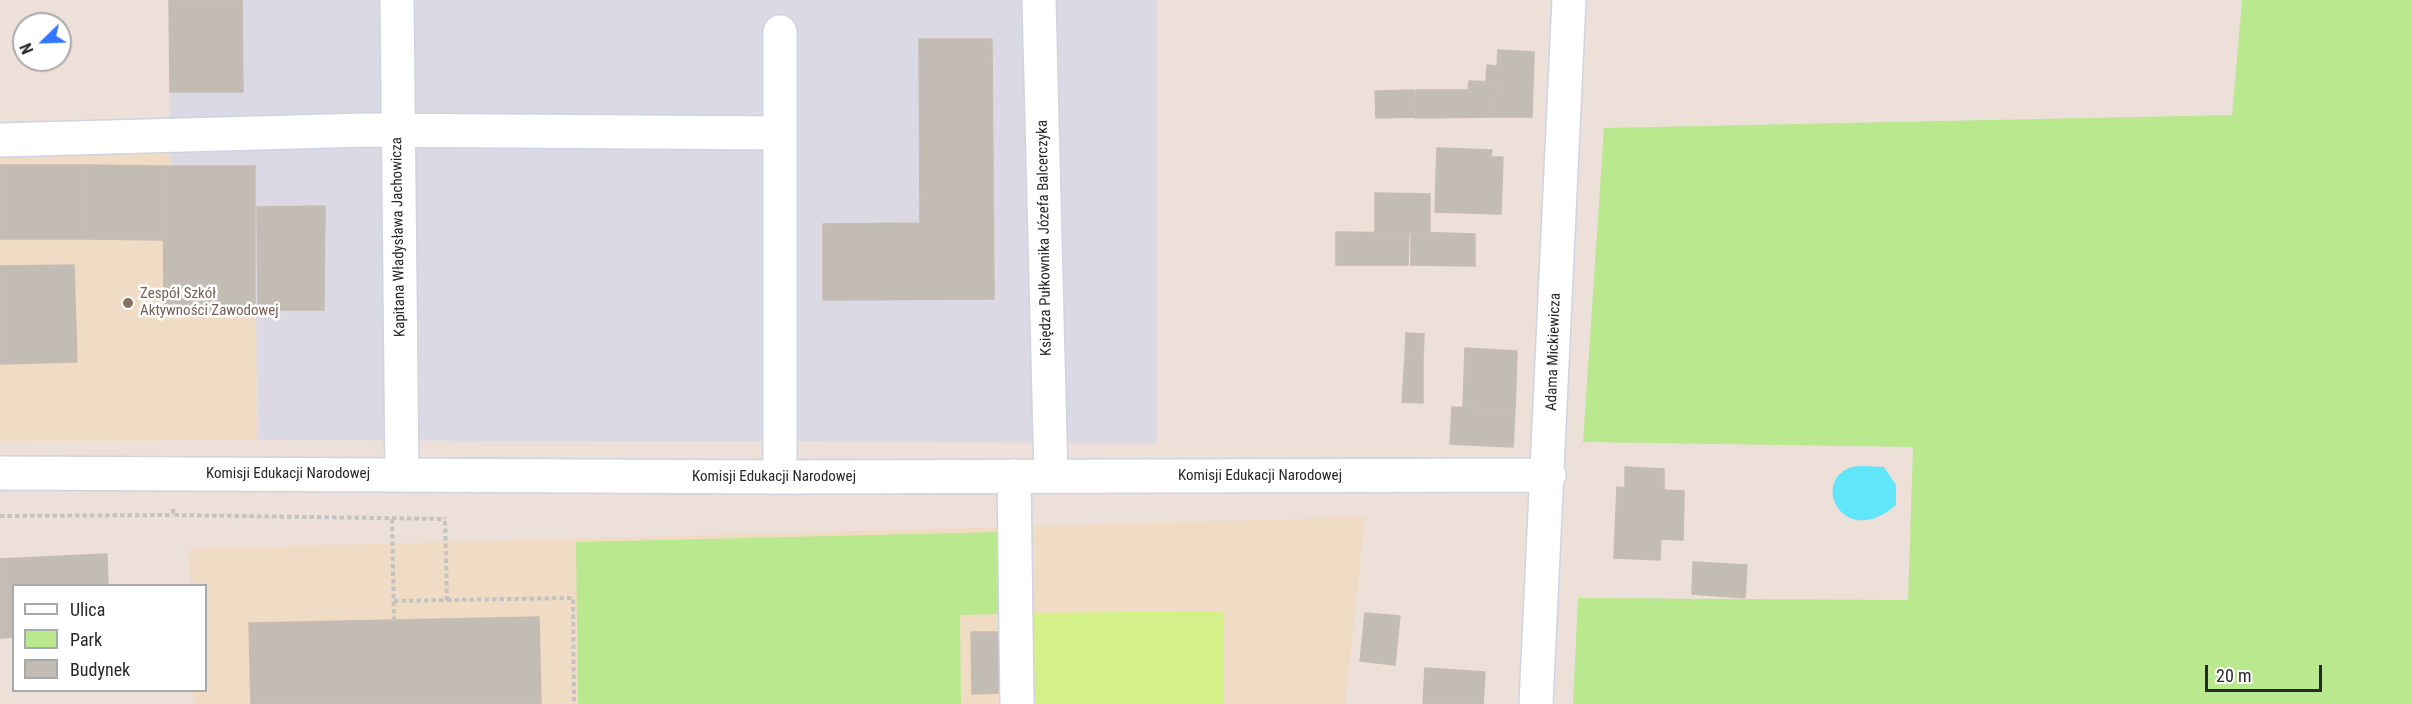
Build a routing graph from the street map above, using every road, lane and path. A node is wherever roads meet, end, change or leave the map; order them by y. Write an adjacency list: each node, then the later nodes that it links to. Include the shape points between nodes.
1 (397, 0): 5 (street, Kapitana Władysława Jachowicza)
2 (1039, 0): 13 (street, Księdza Pułkownika Józefa Balcerczyka)
3 (1569, 0): 11 (street, Adama Mickiewicza)
4 (780, 32): 6 (street)
5 (398, 130): 6 (street); 7 (street); 10 (street, Kapitana Władysława Jachowicza)
6 (779, 133): 14 (street)
7 (0, 140)
8 (0, 473): 9 (street, Komisji Edukacji Narodowej)
9 (168, 473): 10 (street, Komisji Edukacji Narodowej); 15 (path)
10 (402, 474): 14 (street, Komisji Edukacji Narodowej)
11 (1549, 475): 13 (street, Komisji Edukacji Narodowej); 23 (street, Adama Mickiewicza)
12 (1014, 476): 13 (street, Komisji Edukacji Narodowej); 14 (street, Komisji Edukacji Narodowej); 22 (street)
13 (1051, 476)
14 (780, 477)
15 (173, 515): 16 (path); 17 (path)
16 (0, 516)
17 (392, 519): 18 (path, via 445,519); 19 (path)
18 (447, 600): 19 (path); 21 (path, via 573,598)
19 (394, 601): 20 (path)
20 (394, 621)
21 (574, 704)
22 (1017, 704)
23 (1536, 704)

